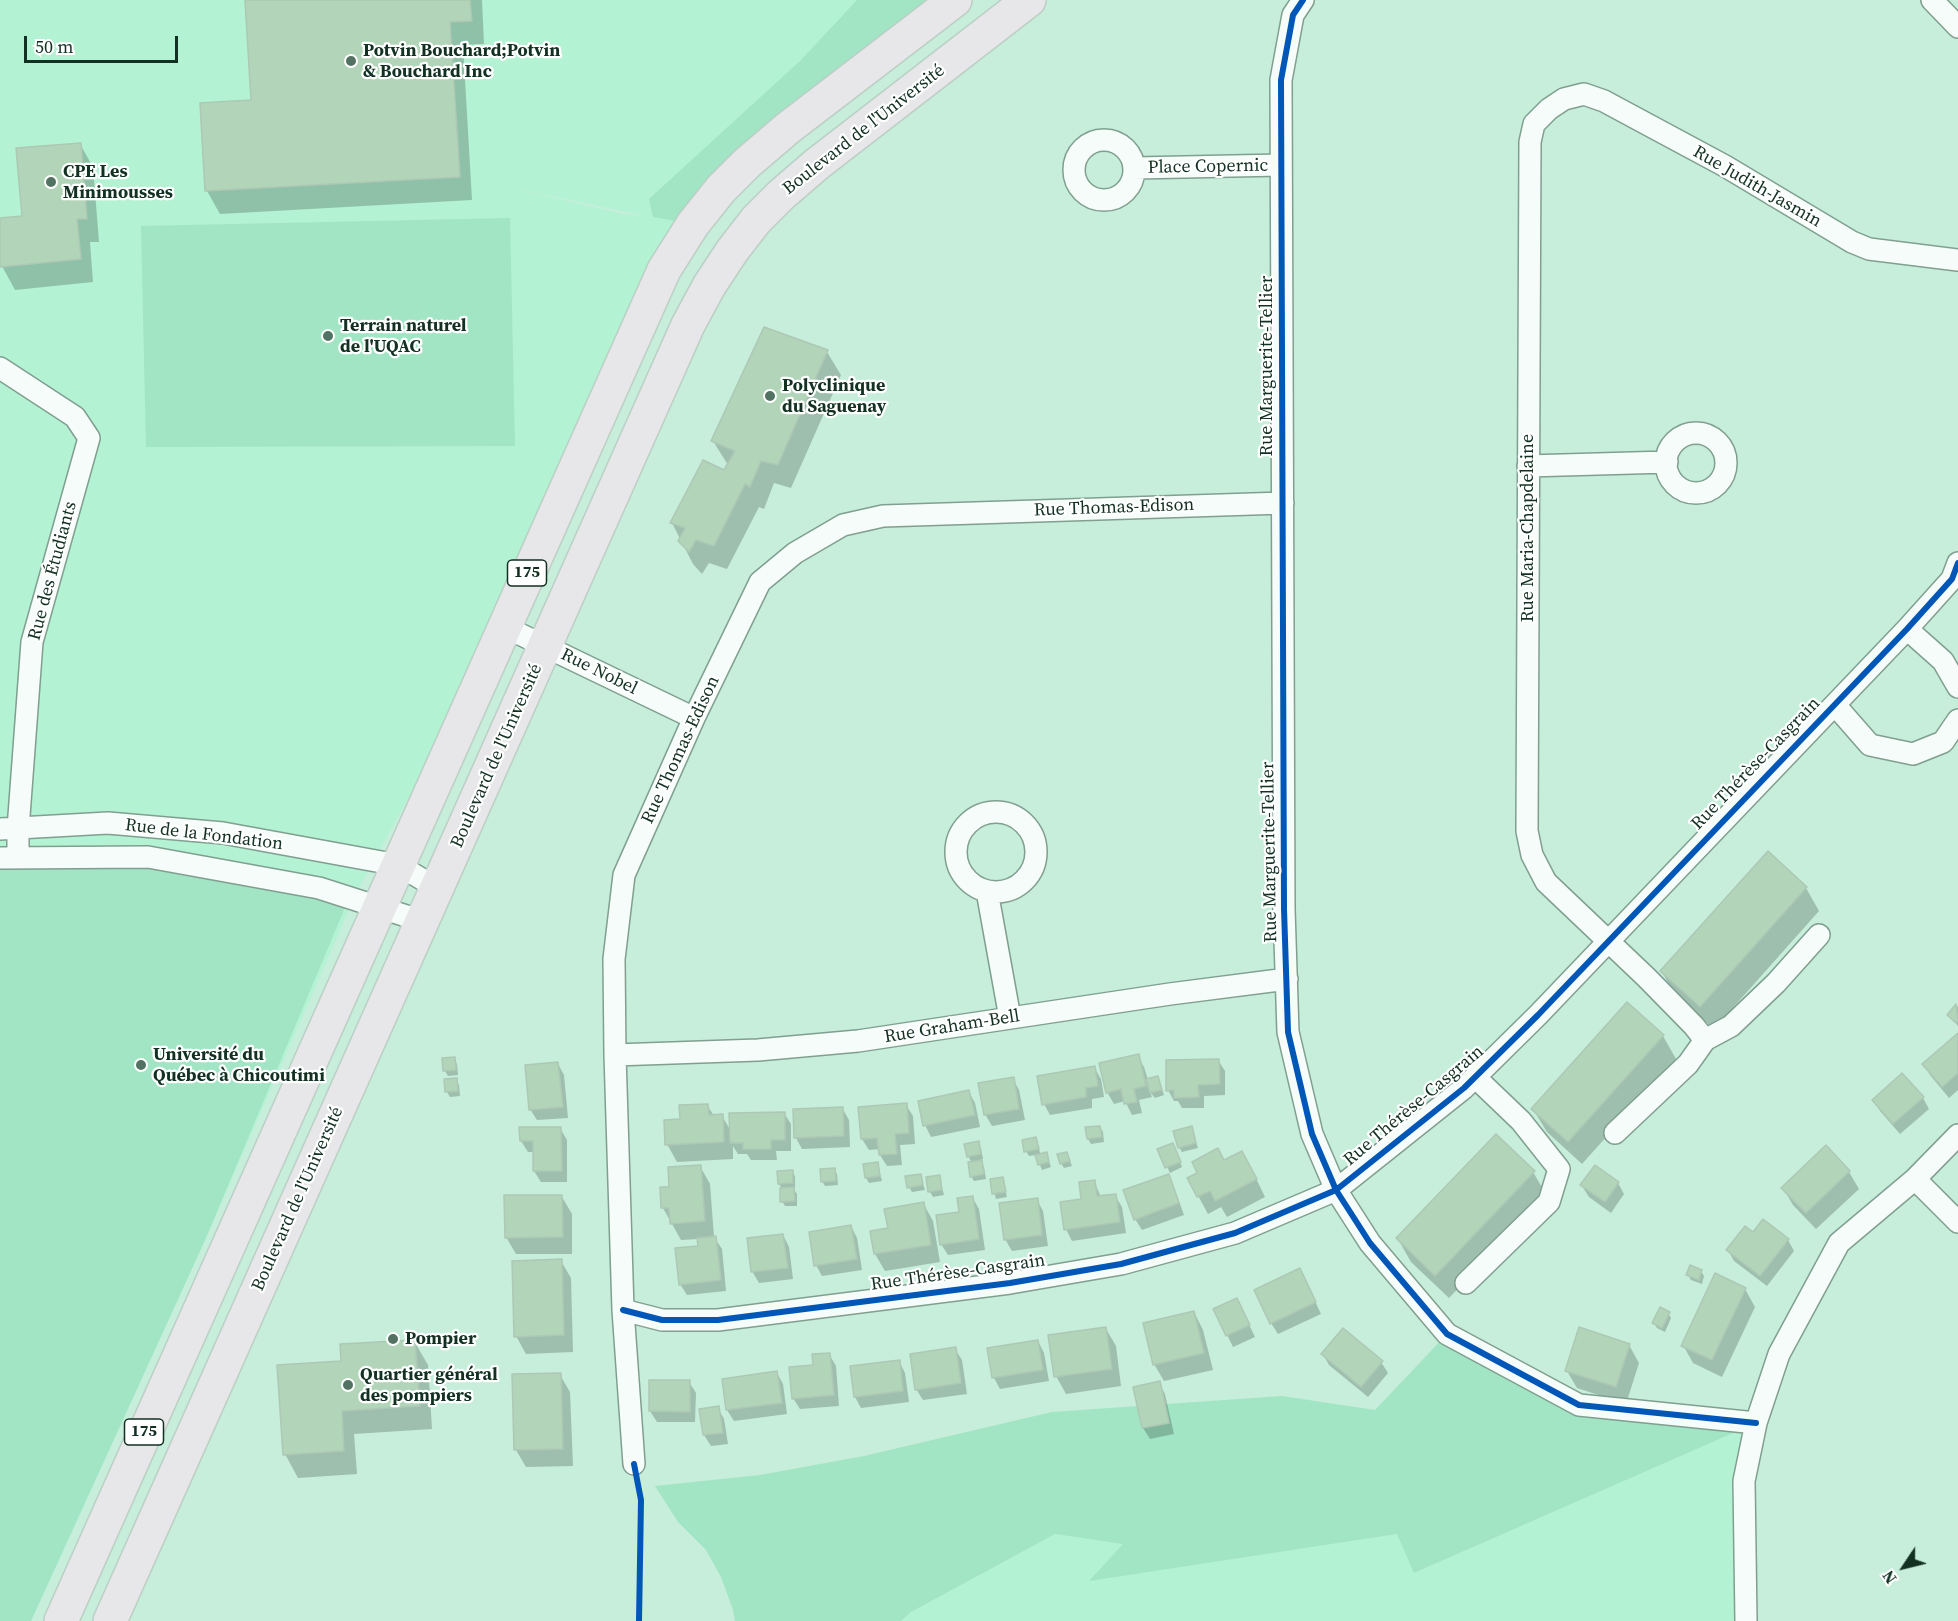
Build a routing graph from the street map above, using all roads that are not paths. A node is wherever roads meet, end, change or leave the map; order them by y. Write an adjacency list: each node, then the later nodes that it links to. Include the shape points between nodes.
1 (955, 0): 15 (main road, 175, via 780,135 721,189 693,224 664,270)
2 (1029, 0): 17 (main road, Boulevard de l'Université / 175, via 817,164 756,220 732,251 688,325)
3 (1303, 0): 7 (street, Rue Marguerite-Tellier, via 1293,15 1281,80)
4 (1932, 0): 5 (street)
5 (1958, 27)
6 (1564, 99): 9 (street, Rue Judith-Jasmin, via 1584,94 1604,100 1869,249); 12 (street, Rue Maria-Chapdelaine, via 1534,124 1530,142)
7 (1281, 165): 8 (street, Place Copernic); 13 (street, Rue Marguerite-Tellier)
8 (1135, 168)
9 (1958, 260)
10 (0, 368): 22 (street, Rue des Étudiants, via 75,417 89,438 32,642)
11 (1666, 462): 12 (street)
12 (1528, 465): 30 (street, Rue Maria-Chapdelaine, via 1527,831 1532,855 1546,882)
13 (1283, 502): 20 (street, Rue Thomas-Edison, via 883,516 843,525 795,553 760,582); 31 (street, Rue Marguerite-Tellier)
14 (1958, 563): 16 (street, Rue Thérèse-Casgrain, via 1952,579)
15 (503, 626): 17 (street, Rue Nobel); 24 (main road, 175)
16 (1906, 629): 18 (street, via 1943,661); 19 (street, Rue Thérèse-Casgrain)
17 (546, 645): 20 (street, Rue Nobel); 25 (main road, Boulevard de l'Université / 175)
18 (1958, 687)
19 (1835, 705): 21 (street, Rue Thérèse-Casgrain, via 1870,745 1913,754 1942,742); 30 (street, Rue Thérèse-Casgrain)
20 (694, 718): 34 (street, Rue Thomas-Edison, via 624,875 614,959)
21 (1958, 720)
22 (9, 829): 23 (street, Rue des Étudiants); 24 (street, Rue de la Fondation, via 108,823 223,833)
23 (9, 857): 27 (street, Rue de la Fondation, via 148,857 319,888)
24 (398, 865): 25 (street, Rue de la Fondation); 27 (main road, 175)
25 (437, 888): 28 (main road, Boulevard de l'Université / 175)
26 (987, 891): 32 (street)
27 (378, 908): 28 (street, Rue de la Fondation); 41 (main road, 175)
28 (422, 921): 42 (main road, Boulevard de l'Université / 175)
29 (1819, 935): 33 (street, via 1731,1026)
30 (1607, 941): 33 (street, Rue Maria-Chapdelaine); 35 (street, Rue Thérèse-Casgrain)
31 (1287, 979): 32 (street, Rue Graham-Bell); 39 (street, Rue Marguerite-Tellier, via 1290,1043 1312,1134)
32 (1010, 1018): 34 (street, Rue Graham-Bell, via 858,1041 758,1050)
33 (1705, 1040): 36 (street, via 1688,1064)
34 (615, 1055): 44 (street, Rue Thomas-Edison)
35 (1475, 1077): 39 (street, Rue Thérèse-Casgrain); 43 (street, via 1521,1120 1559,1168 1549,1202)
36 (1615, 1132)
37 (1958, 1136): 38 (street)
38 (1915, 1179): 40 (street); 45 (street, via 1839,1243 1779,1354)
39 (1336, 1190): 44 (street, Rue Thérèse-Casgrain, via 1235,1233 1121,1264 1010,1283 718,1320 662,1320); 45 (street, Rue Marguerite-Tellier, via 1370,1243 1448,1334 1580,1405)
40 (1958, 1222)
41 (228, 1243): 42 (main road); 47 (main road, 175)
42 (271, 1261): 48 (main road, Boulevard de l'Université / 175)
43 (1466, 1283)
44 (623, 1310): 46 (street, Rue Thomas-Edison)
45 (1756, 1423): 49 (street, via 1744,1481)
46 (634, 1464)
47 (61, 1621)
48 (110, 1621)
49 (1746, 1621)

